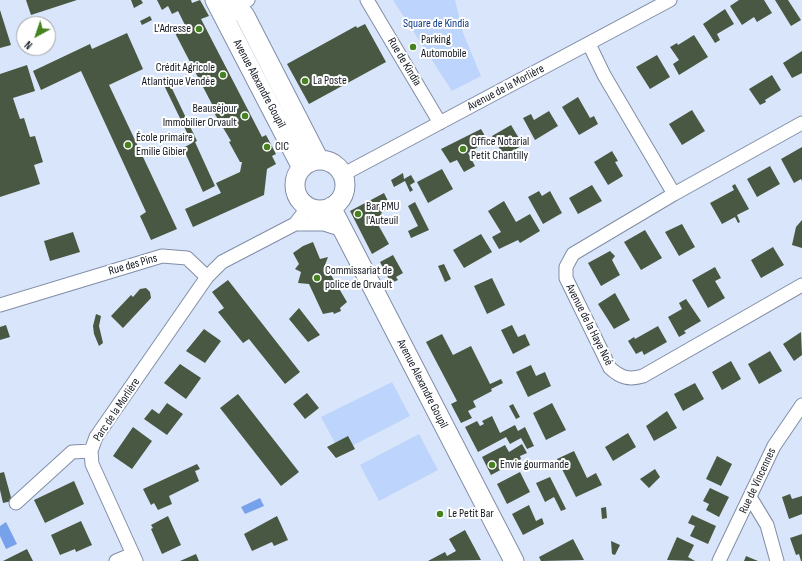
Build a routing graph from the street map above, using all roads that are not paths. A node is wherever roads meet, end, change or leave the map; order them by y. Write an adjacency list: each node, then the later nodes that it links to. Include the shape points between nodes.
1 (215, 0): 8 (street, Avenue Alexandre Goupil)
2 (367, 0): 6 (street, Rue de Kindia)
3 (670, 0): 5 (street, Avenue de la Morlière)
4 (239, 2): 8 (street, Avenue Alexandre Goupil)
5 (589, 44): 6 (street, Avenue de la Morlière); 10 (street)
6 (440, 123): 9 (street, Avenue de la Morlière)
7 (802, 123): 10 (street, Avenue de la Haye Noé)
8 (310, 164): 9 (street, via 333,164); 11 (street, via 296,181 295,189)
9 (342, 175): 12 (street, via 344,190 337,203)
10 (674, 194): 16 (street, Avenue de la Haye Noé, via 573,254 566,267 566,278 578,303 610,368 619,376 632,379 642,376)
11 (308, 207): 12 (street, via 319,210); 13 (street)
12 (331, 207): 14 (street, Avenue Alexandre Goupil)
13 (295, 224): 14 (street, via 324,224); 15 (street, via 222,262)
14 (343, 230): 24 (street, Avenue Alexandre Goupil)
15 (207, 277): 17 (street, Rue des Pins, via 187,258 162,256); 19 (street, Parc de la Morlière, via 96,437)
16 (802, 285)
17 (0, 305)
18 (802, 405): 20 (street, Rue de Vincennes, via 774,446)
19 (91, 451): 21 (street, via 72,452); 22 (street, Parc de la Morlière, via 92,464)
20 (750, 497): 25 (street, Rue de Vincennes); 26 (street, via 767,525)
21 (16, 503)
22 (134, 557): 23 (street, Parc de la Morlière)
23 (116, 561)
24 (514, 561)
25 (719, 561)
26 (777, 561)

